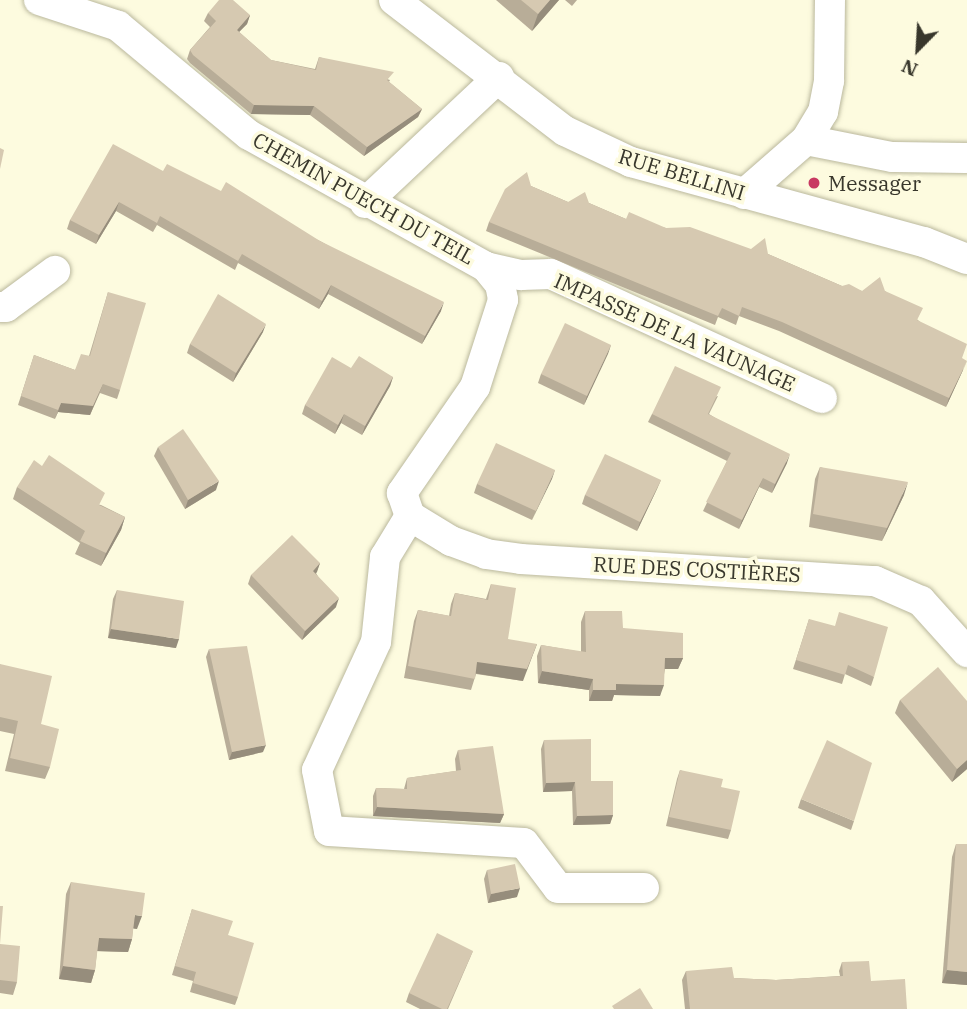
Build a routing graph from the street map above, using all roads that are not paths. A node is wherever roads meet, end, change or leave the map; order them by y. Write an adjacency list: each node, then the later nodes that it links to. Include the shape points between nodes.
1 (39, 0): 8 (street, CHEMIN PUECH DU TEIL, via 118,26 249,135)
2 (394, 0): 4 (street, RUE BELLINI)
3 (831, 0): 5 (street, via 829,81 823,112)
4 (499, 77): 7 (street, RUE BELLINI, via 565,131 631,162); 8 (street)
5 (806, 141): 6 (street, via 892,157); 7 (street)
6 (967, 158)
7 (744, 194): 9 (street, RUE BELLINI, via 924,242)
8 (365, 203): 10 (street, CHEMIN PUECH DU TEIL)
9 (967, 260)
10 (485, 267): 13 (street, IMPASSE DE LA VAUNAGE, via 521,275 551,274); 14 (street, CHEMIN PUECH DU TEIL, via 500,284 503,300 492,341 475,387 402,493)
11 (55, 271): 12 (street)
12 (0, 307)
13 (822, 398)
14 (410, 516): 15 (street, RUE DES COSTIÈRES, via 451,541 486,554 521,559 875,581 921,601); 16 (street, via 385,557 376,642 317,770 329,831 524,843 558,888)
15 (967, 652)
16 (644, 888)

